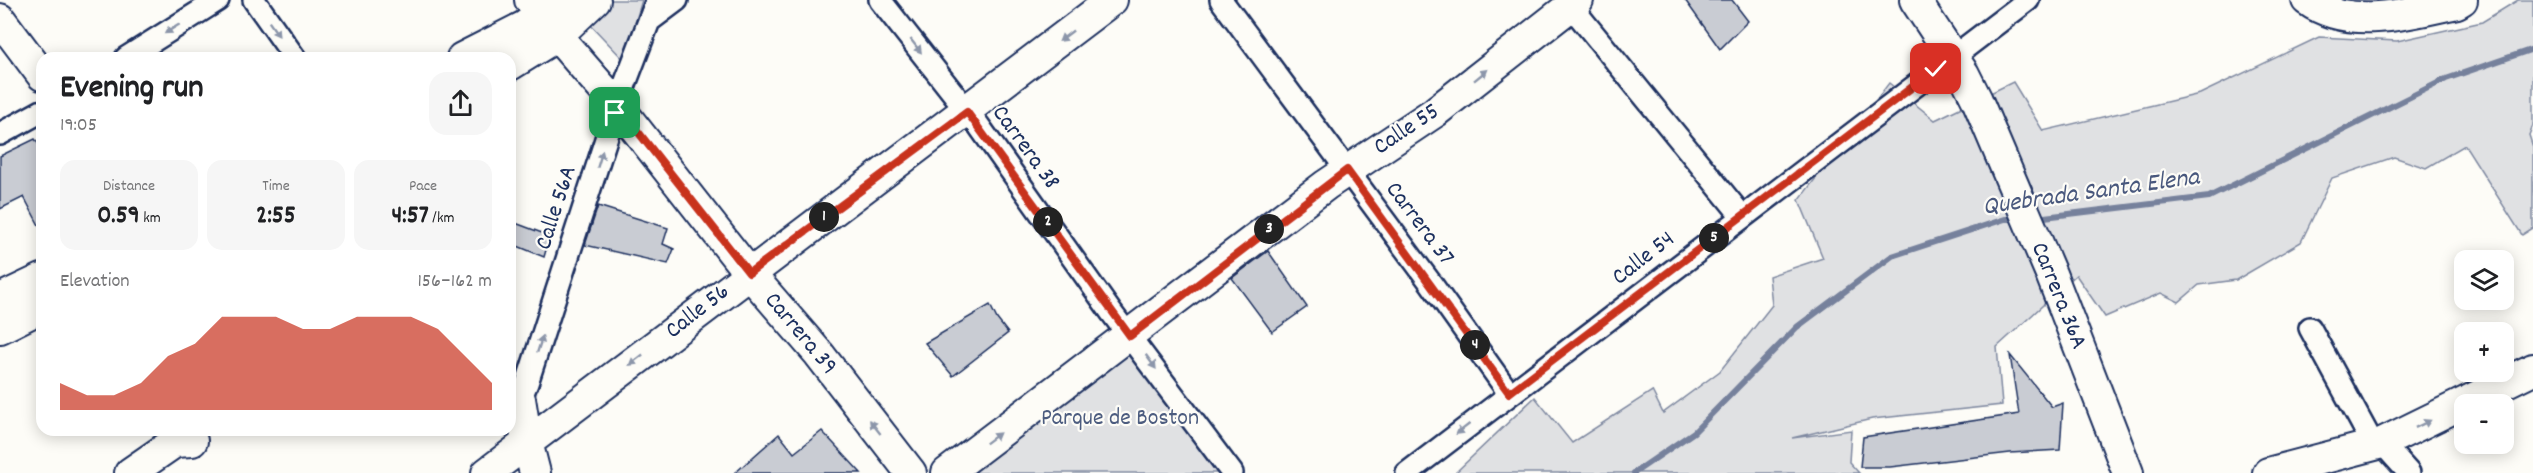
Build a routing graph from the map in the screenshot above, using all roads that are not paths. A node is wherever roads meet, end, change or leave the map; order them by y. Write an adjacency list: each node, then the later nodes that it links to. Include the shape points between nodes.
1 (218, 0): 17 (street, one-way to 17)
2 (254, 0): 18 (street, one-way to 18)
3 (595, 0): 14 (street)
4 (657, 0): 16 (street, Calle 56A)
5 (677, 0): 16 (street)
6 (880, 0): 24 (street, Carrera 38, one-way to 24)
7 (1112, 0): 24 (street, Calle 56, one-way to 24)
8 (1221, 0): 27 (street, Carrera 37)
9 (1915, 0): 21 (street, Carrera 36A)
10 (2028, 0): 21 (street, Calle 54)
11 (2462, 0): 13 (street, via 2402,15 2355,17)
12 (1572, 2): 27 (street, Calle 55, one-way to 12, via 1435,112); 28 (street)
13 (2314, 5)
14 (547, 13): 19 (street); 20 (street); 23 (street, Carrera 39)
15 (0, 19): 22 (street)
16 (649, 21): 23 (street, Calle 56A)
17 (136, 52)
18 (291, 52)
19 (474, 52)
20 (516, 57)
21 (1953, 57): 28 (street, Calle 54); 52 (street, Carrera 36A, via 1977,100 2051,274)
22 (36, 67)
23 (617, 105): 29 (street, Carrera 39); 38 (street, Calle 56A, one-way to 23, via 534,360)
24 (967, 112): 29 (street, Calle 56); 35 (street, Carrera 38)
25 (36, 114): 26 (street)
26 (0, 134)
27 (1347, 170): 35 (street, Calle 55); 37 (street, Carrera 37)
28 (1742, 216): 37 (street, Calle 54)
29 (749, 273): 42 (street, Calle 56, one-way to 42); 48 (street, Carrera 39, one-way to 29, via 819,354)
30 (36, 282): 31 (street)
31 (0, 299)
32 (36, 313): 33 (street)
33 (0, 328)
34 (2310, 328): 43 (street)
35 (1130, 336): 49 (street, Calle 55, one-way to 35); 50 (street, Carrera 38, one-way to 50)
36 (2533, 369): 43 (street, one-way to 36)
37 (1509, 393): 51 (street, Calle 54, one-way to 51)
38 (516, 397)
39 (516, 403): 42 (street)
40 (193, 436): 44 (street, via 175,442)
41 (197, 436): 45 (street, via 181,456)
42 (527, 442): 46 (street, Calle 56); 47 (street)
43 (2378, 444): 53 (street); 54 (street)
44 (130, 473)
45 (157, 473)
46 (487, 473)
47 (535, 473)
48 (911, 473)
49 (947, 473)
50 (1232, 473)
51 (1407, 473)
52 (2128, 473)
53 (2268, 473)
54 (2409, 473)

